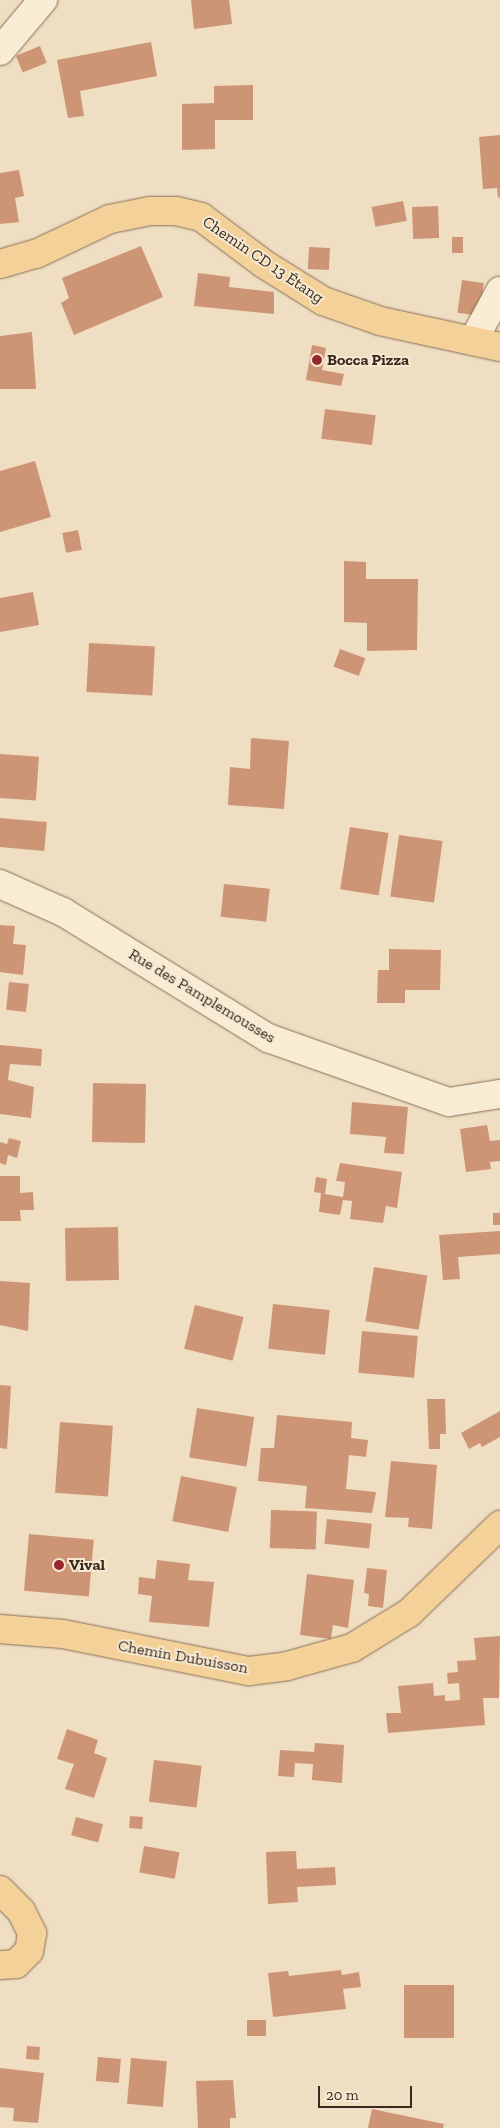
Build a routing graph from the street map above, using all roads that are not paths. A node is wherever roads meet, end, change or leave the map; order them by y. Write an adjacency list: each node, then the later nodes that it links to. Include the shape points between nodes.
1 (43, 0): 2 (street)
2 (0, 51)
3 (0, 264): 5 (main road, Chemin CD 13 Étang, via 36,254 110,219 150,211 176,212 201,217 264,264 322,301 380,321)
4 (500, 291): 5 (street)
5 (473, 341): 6 (main road, Chemin CD 13 Étang)
6 (500, 347)
7 (0, 884): 8 (street, Rue des Pamplemousses, via 63,912 268,1038 449,1102)
8 (500, 1094)
9 (500, 1525): 10 (main road, Chemin Dubuisson, via 409,1613 352,1648 287,1666 249,1671 63,1634)
10 (0, 1629)
11 (0, 1890): 12 (main road, via 21,1911 32,1933 29,1951 16,1964)
12 (0, 1965)

